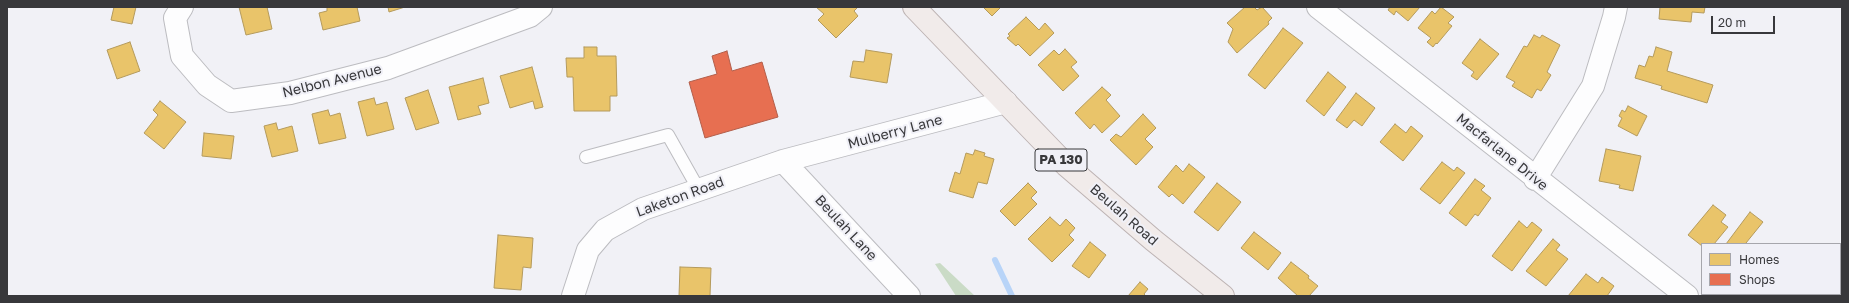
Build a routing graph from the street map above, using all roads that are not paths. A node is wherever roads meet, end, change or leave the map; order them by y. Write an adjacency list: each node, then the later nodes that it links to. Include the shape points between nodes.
1 (182, 7): 2 (street, Nelbon Avenue, via 175,18 182,56 206,85 231,101 290,93 388,68 530,16)
2 (541, 7)
3 (914, 7): 6 (main road, Beulah Road / PA 130)
4 (1318, 7): 9 (street, Macfarlane Drive)
5 (1616, 7): 9 (street, via 1593,86)
6 (1006, 102): 8 (street, Mulberry Lane); 13 (main road, Beulah Road / PA 130, via 1067,166)
7 (586, 157): 10 (lane, via 668,135)
8 (783, 161): 10 (street, Laketon Road); 12 (street, Beulah Lane)
9 (1535, 179): 14 (street, Macfarlane Drive)
10 (699, 190): 11 (street, Laketon Road, via 643,209 605,230 588,250)
11 (573, 296)
12 (909, 296)
13 (1223, 296)
14 (1687, 296)

